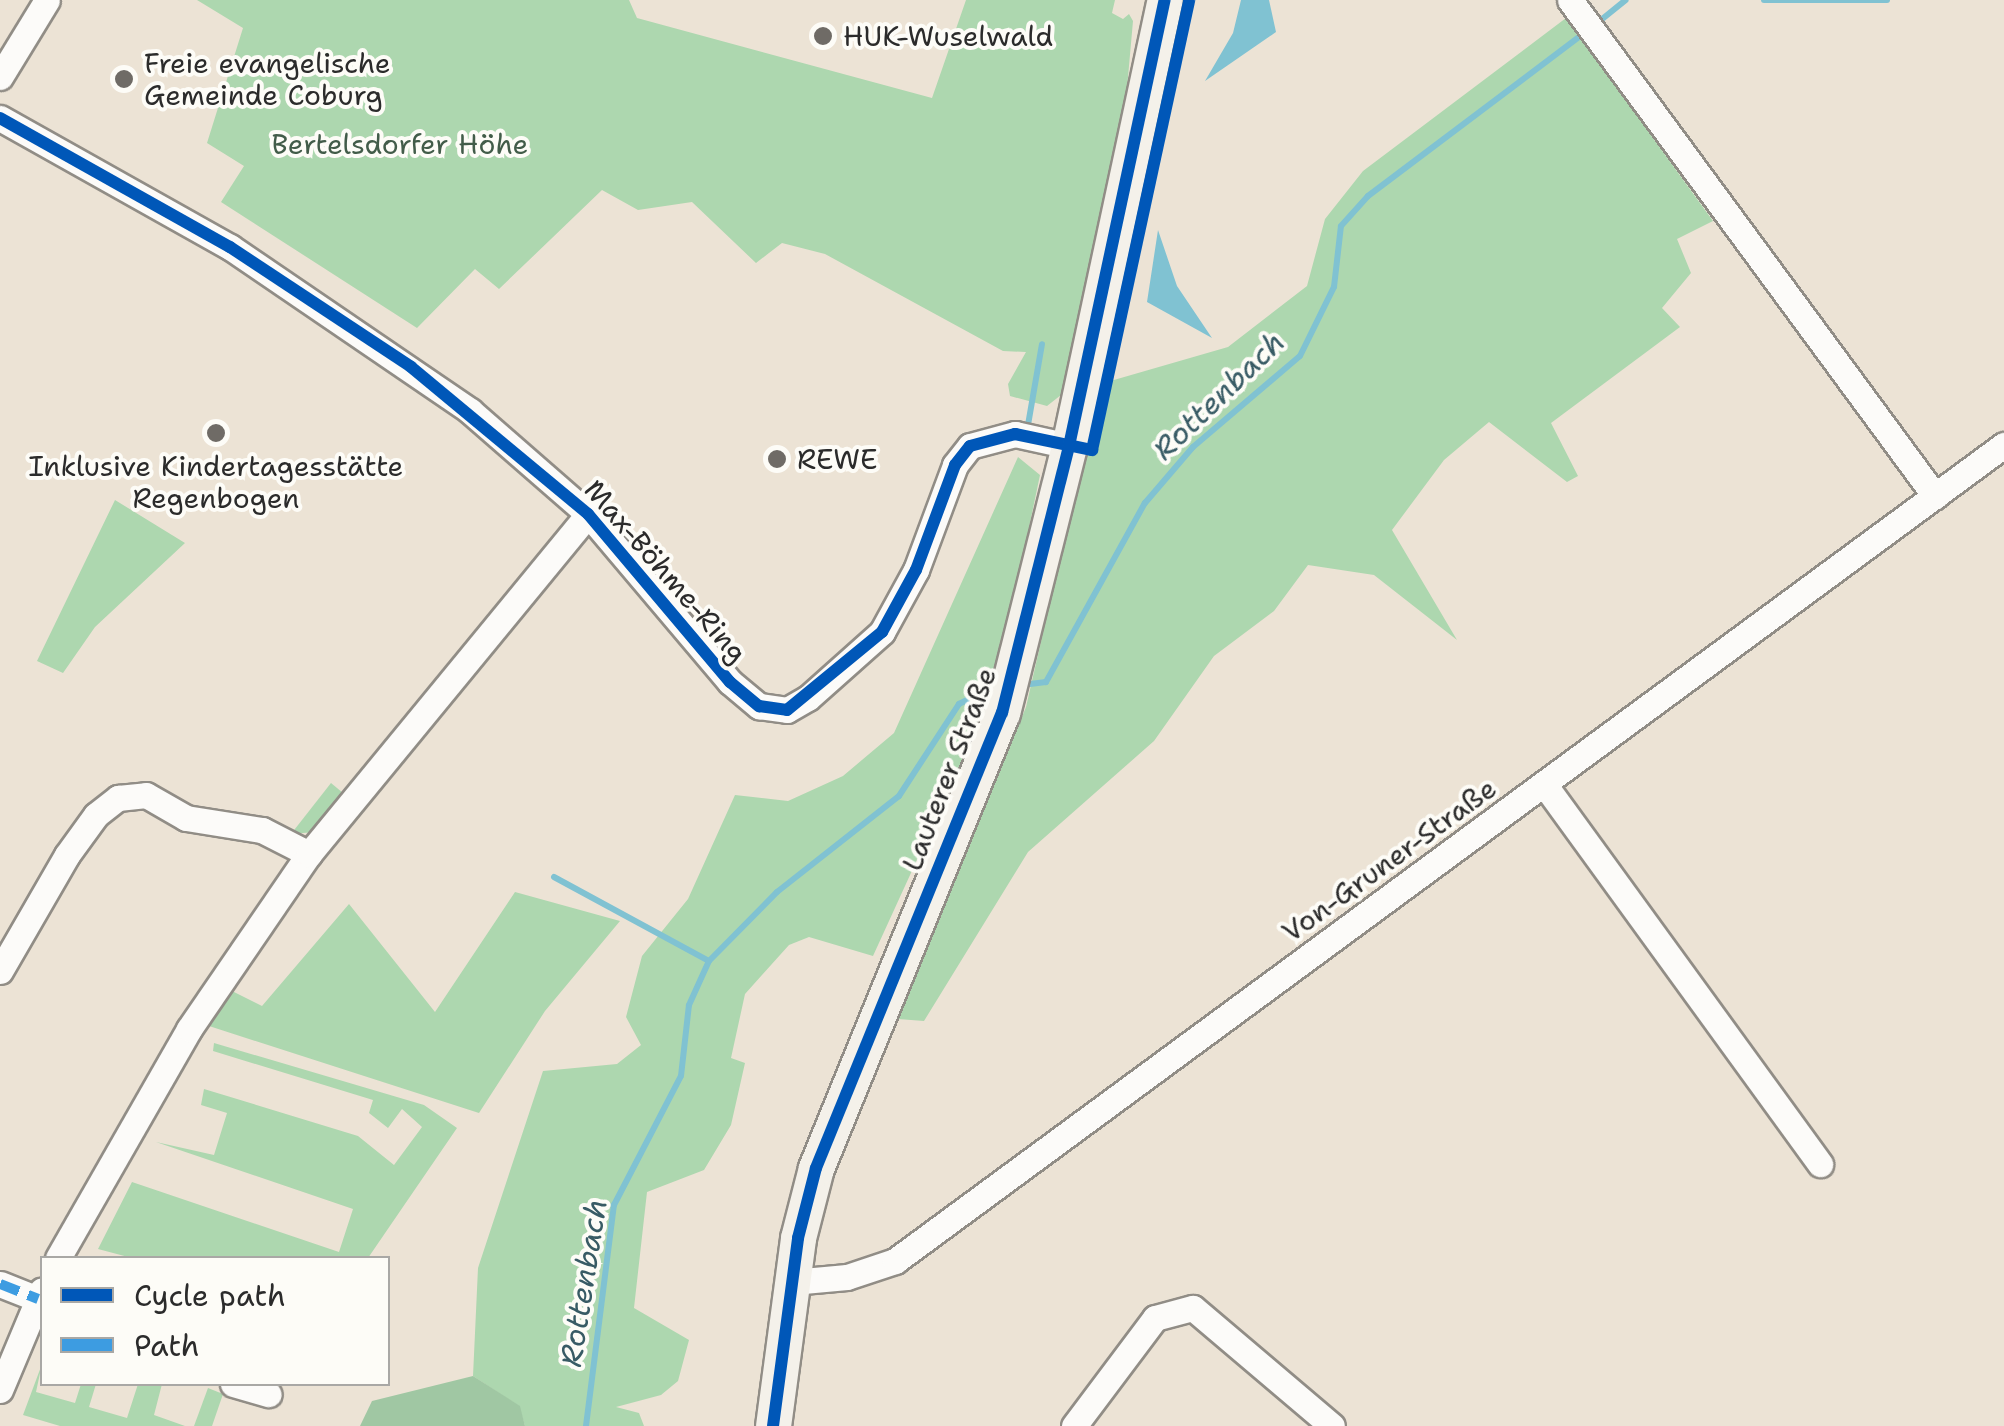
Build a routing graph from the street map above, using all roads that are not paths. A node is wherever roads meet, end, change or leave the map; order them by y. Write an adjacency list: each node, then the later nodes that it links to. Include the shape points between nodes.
1 (47, 0): 4 (street)
2 (1165, 0): 7 (street, Lauterer Straße)
3 (1577, 8): 8 (street)
4 (0, 77)
5 (0, 118): 9 (street, Max-Böhme-Ring, via 230,246 377,342 470,411)
6 (2004, 445): 8 (street, Von-Gruner-Straße)
7 (1069, 446): 9 (street, Max-Böhme-Ring, via 1015,434 970,446 955,465 916,570 882,632 787,710 759,706 730,682); 15 (street, Lauterer Straße, via 1002,713 829,1129)
8 (1936, 496): 10 (street, Von-Gruner-Straße)
9 (588, 514): 11 (street, Max-Böhme-Ring)
10 (1544, 784): 13 (street); 15 (street, Von-Gruner-Straße, via 887,1266)
11 (309, 854): 12 (street, via 262,830 186,818 146,796 118,798 67,855); 14 (street, Max-Böhme-Ring, via 188,1029)
12 (0, 972)
13 (1820, 1164)
14 (59, 1256)
15 (792, 1282): 23 (street, Lauterer Straße)
16 (0, 1284): 17 (street)
17 (40, 1295): 18 (street)
18 (35, 1326): 20 (street)
19 (240, 1386): 21 (street)
20 (0, 1390)
21 (270, 1394)
22 (1303, 1416): 24 (street, via 1208,1316 1175,1308 1155,1318); 25 (street)
23 (772, 1426)
24 (1074, 1426)
25 (1332, 1426)

